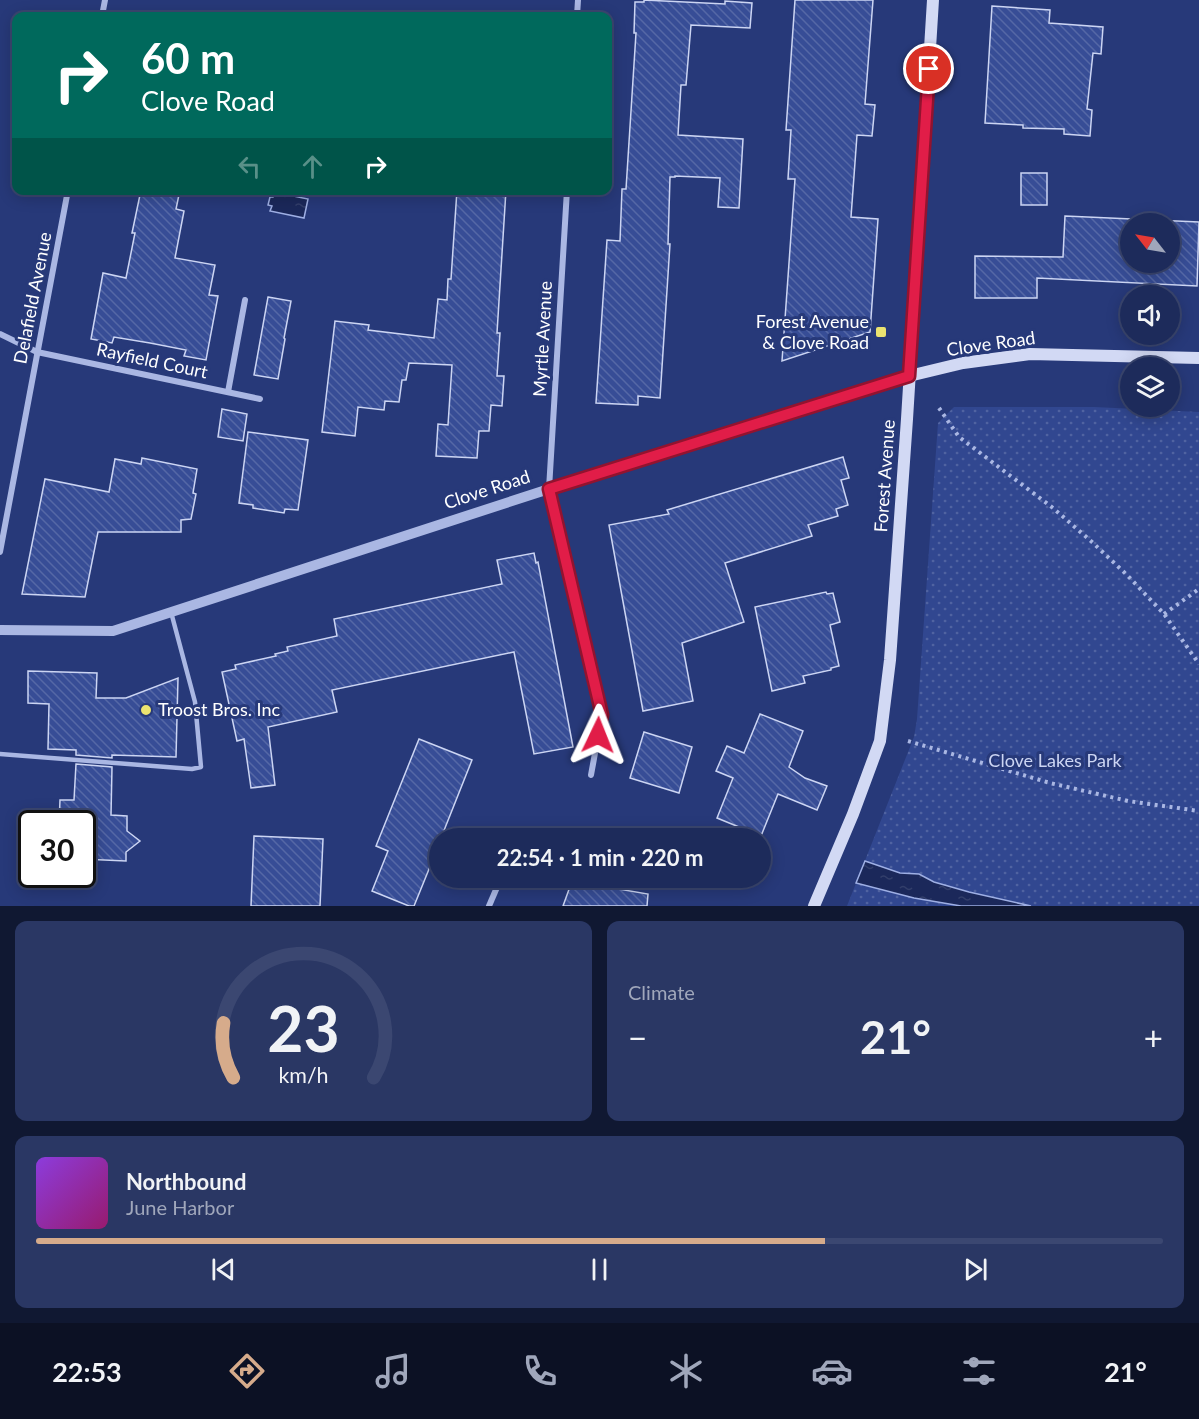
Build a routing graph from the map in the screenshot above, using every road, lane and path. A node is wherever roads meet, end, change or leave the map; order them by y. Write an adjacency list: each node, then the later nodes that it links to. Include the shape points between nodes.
1 (933, 0): 8 (main road, Forest Avenue)
2 (67, 195): 6 (street, Delafield Avenue)
3 (567, 195): 12 (street, Myrtle Avenue)
4 (245, 300): 9 (street)
5 (0, 334): 6 (street, Rayfield Court)
6 (37, 352): 9 (street, Rayfield Court); 13 (street, Delafield Avenue)
7 (1199, 358): 8 (main road, Clove Road, via 1030,354 963,363)
8 (909, 376): 12 (street, Clove Road); 25 (main road, Forest Avenue, via 890,660 880,741)
9 (228, 392): 10 (street, Rayfield Court)
10 (260, 399)
11 (939, 408): 16 (path, via 959,437 1053,508)
12 (549, 489): 15 (street, Clove Road); 21 (street, Myrtle Avenue, via 602,715)
13 (0, 552)
14 (1199, 589): 16 (path)
15 (171, 612): 17 (street, Clove Road, via 113,631); 20 (lane, via 195,702 201,767)
16 (1164, 614): 18 (path)
17 (0, 630)
18 (1199, 664)
19 (908, 741): 22 (path, via 1050,783 1128,801)
20 (0, 754)
21 (591, 775)
22 (1199, 811)
23 (497, 888): 24 (street)
24 (489, 906)
25 (814, 906)

